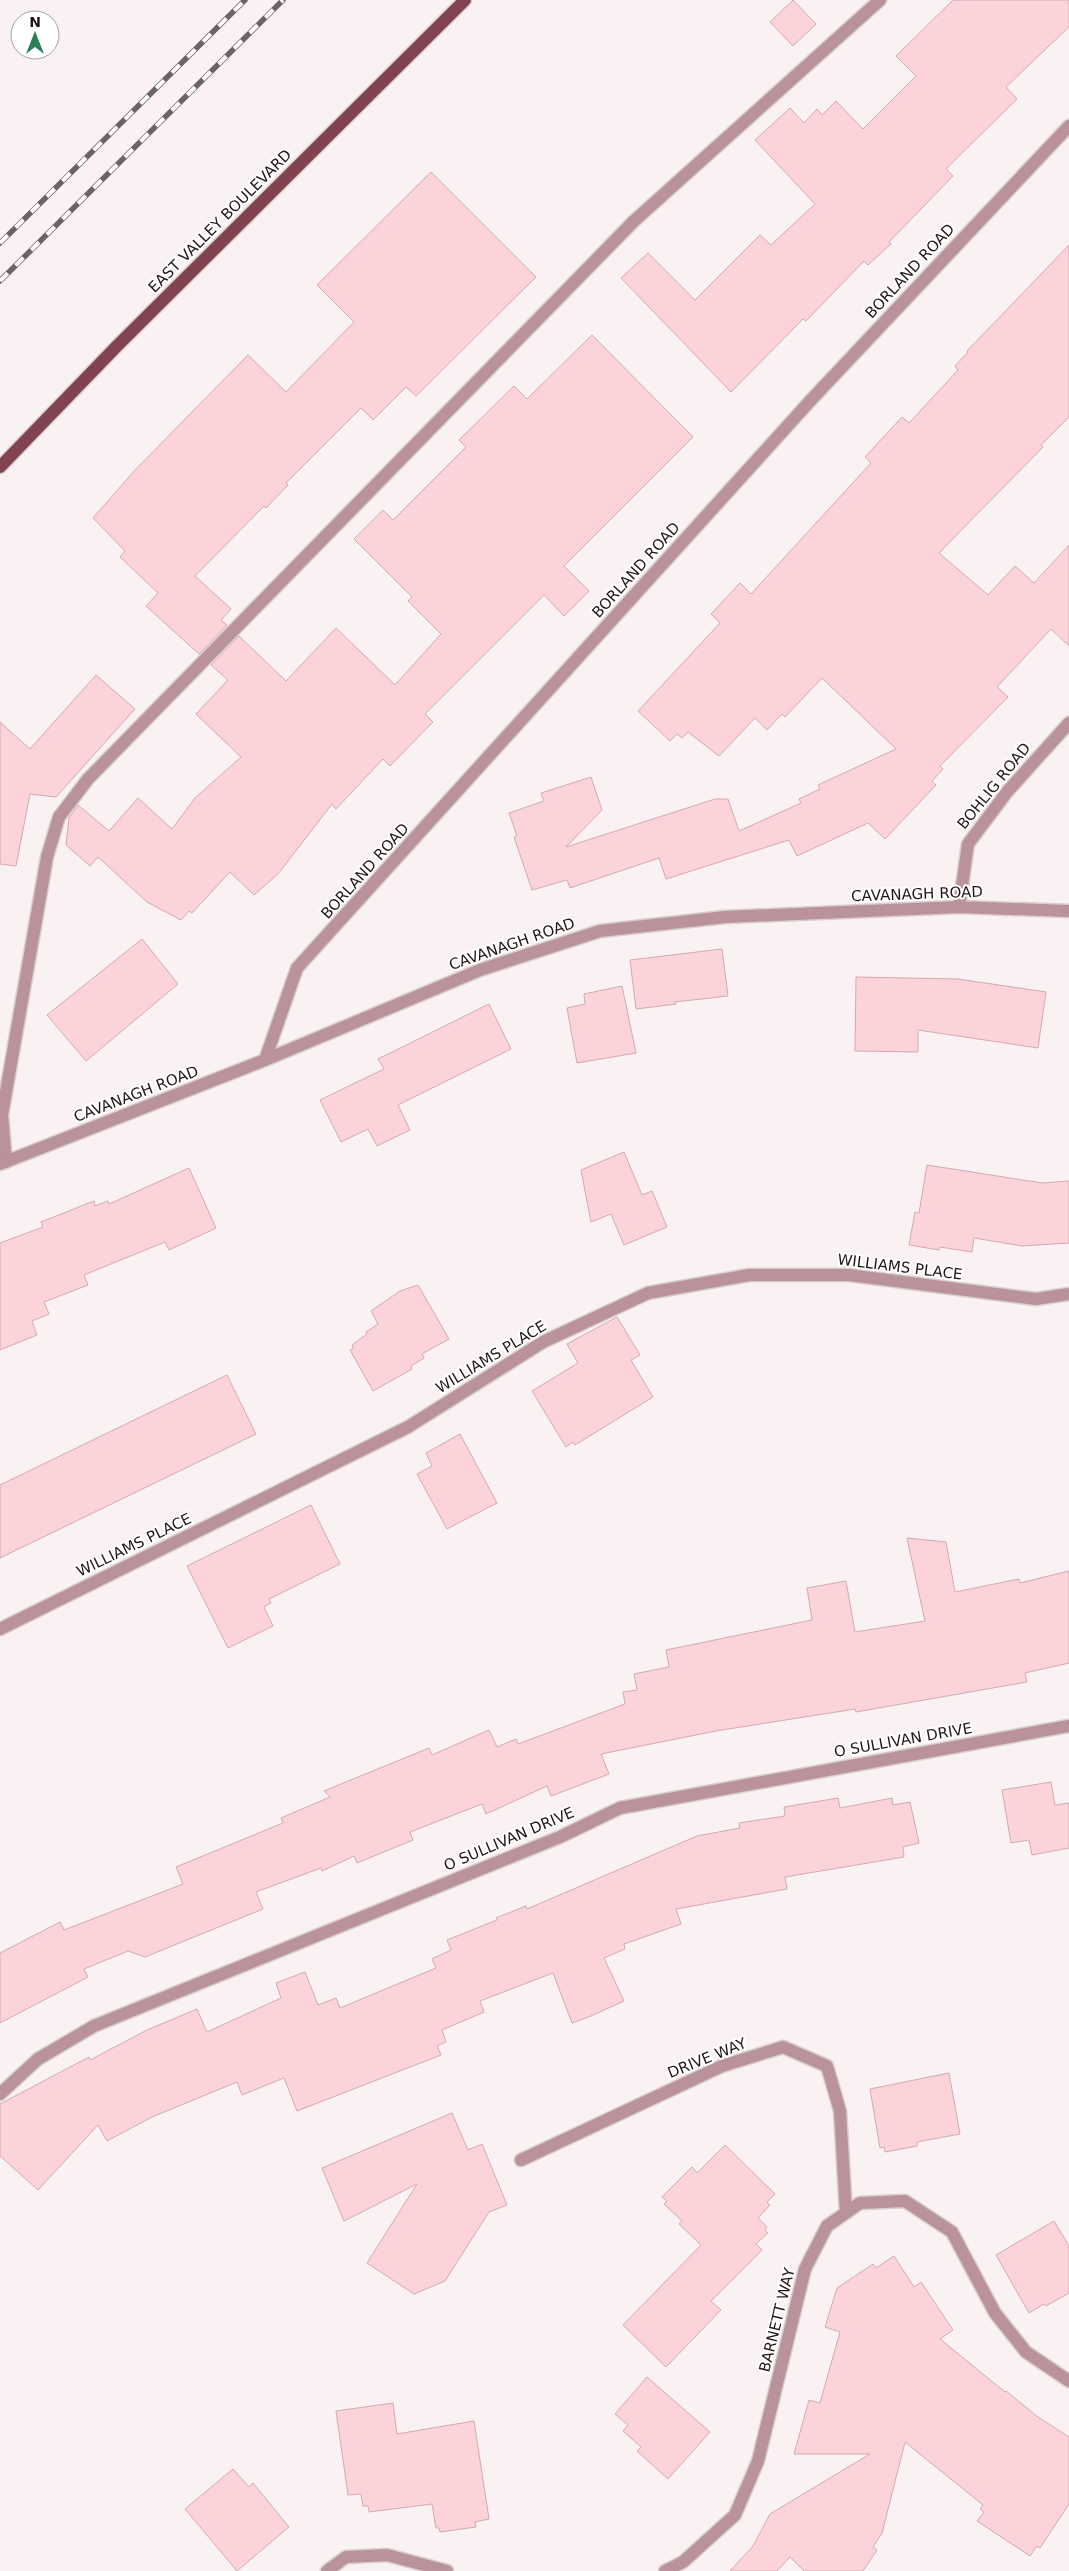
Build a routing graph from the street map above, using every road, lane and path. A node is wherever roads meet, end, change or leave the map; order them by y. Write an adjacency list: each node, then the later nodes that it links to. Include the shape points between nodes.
1 (465, 0): 4 (main road, EAST VALLEY BOULEVARD)
2 (880, 0): 9 (street, via 634,221 82,787 59,817 47,857 2,1115)
3 (1069, 126): 8 (street, BORLAND ROAD, via 811,400 297,968)
4 (0, 467)
5 (1069, 723): 6 (street, BOHLIG ROAD, via 1007,792 968,844)
6 (959, 907): 7 (street, CAVANAGH ROAD); 8 (street, CAVANAGH ROAD, via 725,917 600,931 480,970)
7 (1069, 911)
8 (265, 1060): 9 (street, CAVANAGH ROAD)
9 (3, 1163)
10 (1069, 1294): 11 (street, WILLIAMS PLACE, via 1036,1299 849,1275 749,1275 648,1294 543,1342 408,1427)
11 (0, 1629)
12 (1069, 1726): 13 (street, O SULLIVAN DRIVE, via 620,1808 560,1836 94,2026 38,2059)
13 (0, 2094)
14 (521, 2160): 15 (street, DRIVE WAY, via 722,2066 783,2047 827,2066 840,2111)
15 (846, 2213): 16 (street, BARNETT WAY, via 860,2203 905,2201 952,2232 1000,2319 1026,2352); 19 (street, BARNETT WAY, via 827,2226 805,2269 758,2461 735,2515 683,2562)
16 (1069, 2381)
17 (327, 2571): 18 (street, via 346,2556 387,2554)
18 (446, 2571)
19 (665, 2571)

